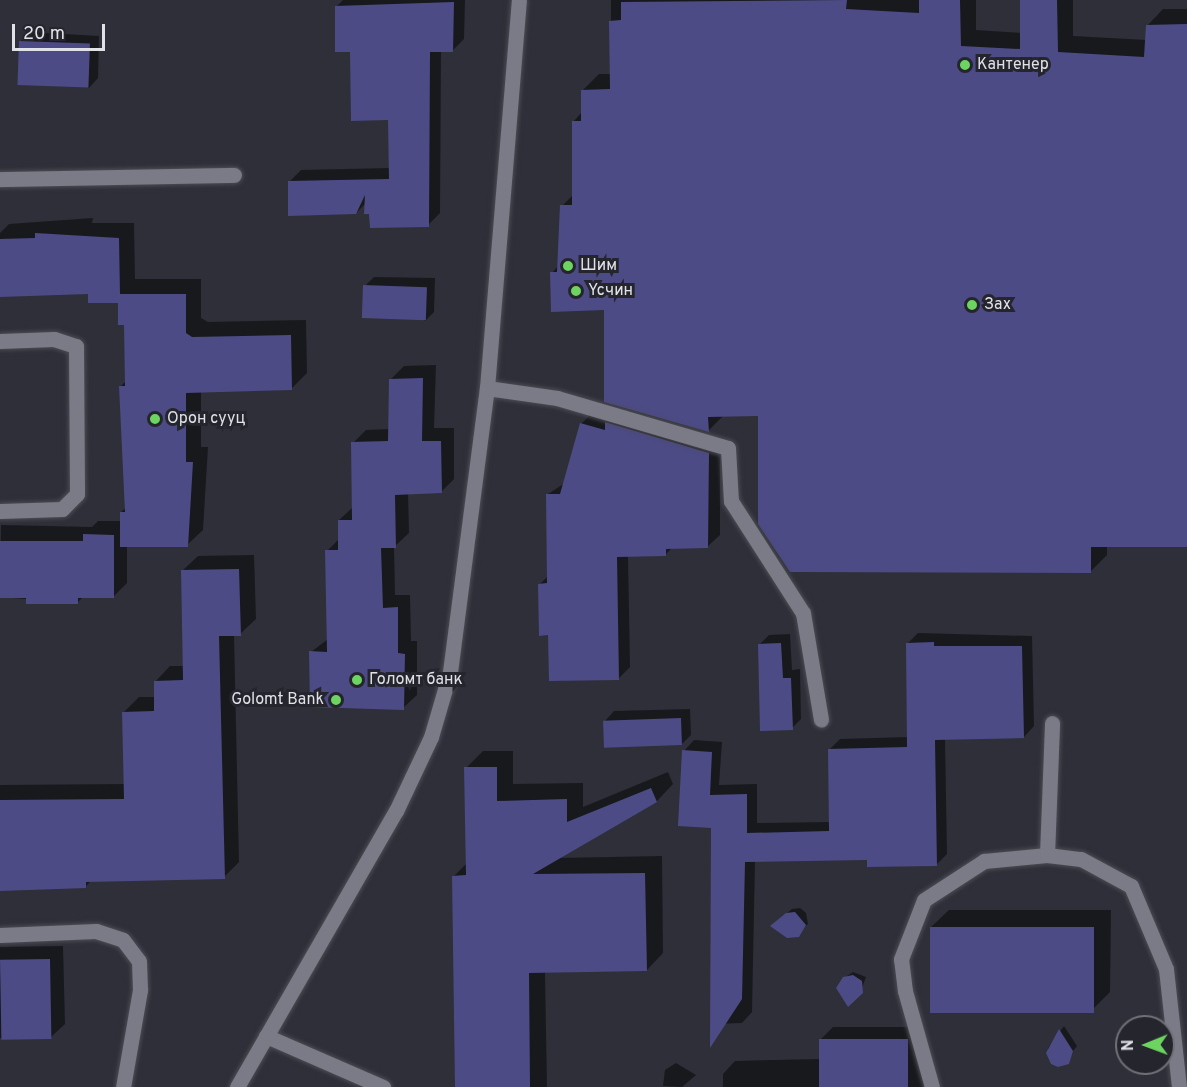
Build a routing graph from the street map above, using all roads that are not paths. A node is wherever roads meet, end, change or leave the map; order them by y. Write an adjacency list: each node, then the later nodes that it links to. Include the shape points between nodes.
1 (519, 0): 5 (street)
2 (234, 175): 3 (street)
3 (0, 179)
4 (0, 341): 6 (street, via 54,339 76,346 77,460 77,494 62,509)
5 (487, 388): 7 (street, via 557,398 728,448 731,501 803,613); 11 (street, via 459,624 431,736 396,811)
6 (0, 511)
7 (821, 719)
8 (1053, 723): 9 (street)
9 (1047, 855): 15 (street, via 984,861 924,900 901,959 905,991); 16 (street, via 1081,859 1131,886 1166,969)
10 (0, 935): 12 (street, via 96,931 123,940 139,961 140,990)
11 (266, 1036): 13 (street); 14 (street)
12 (123, 1087)
13 (237, 1087)
14 (382, 1087)
15 (932, 1087)
16 (1179, 1087)

